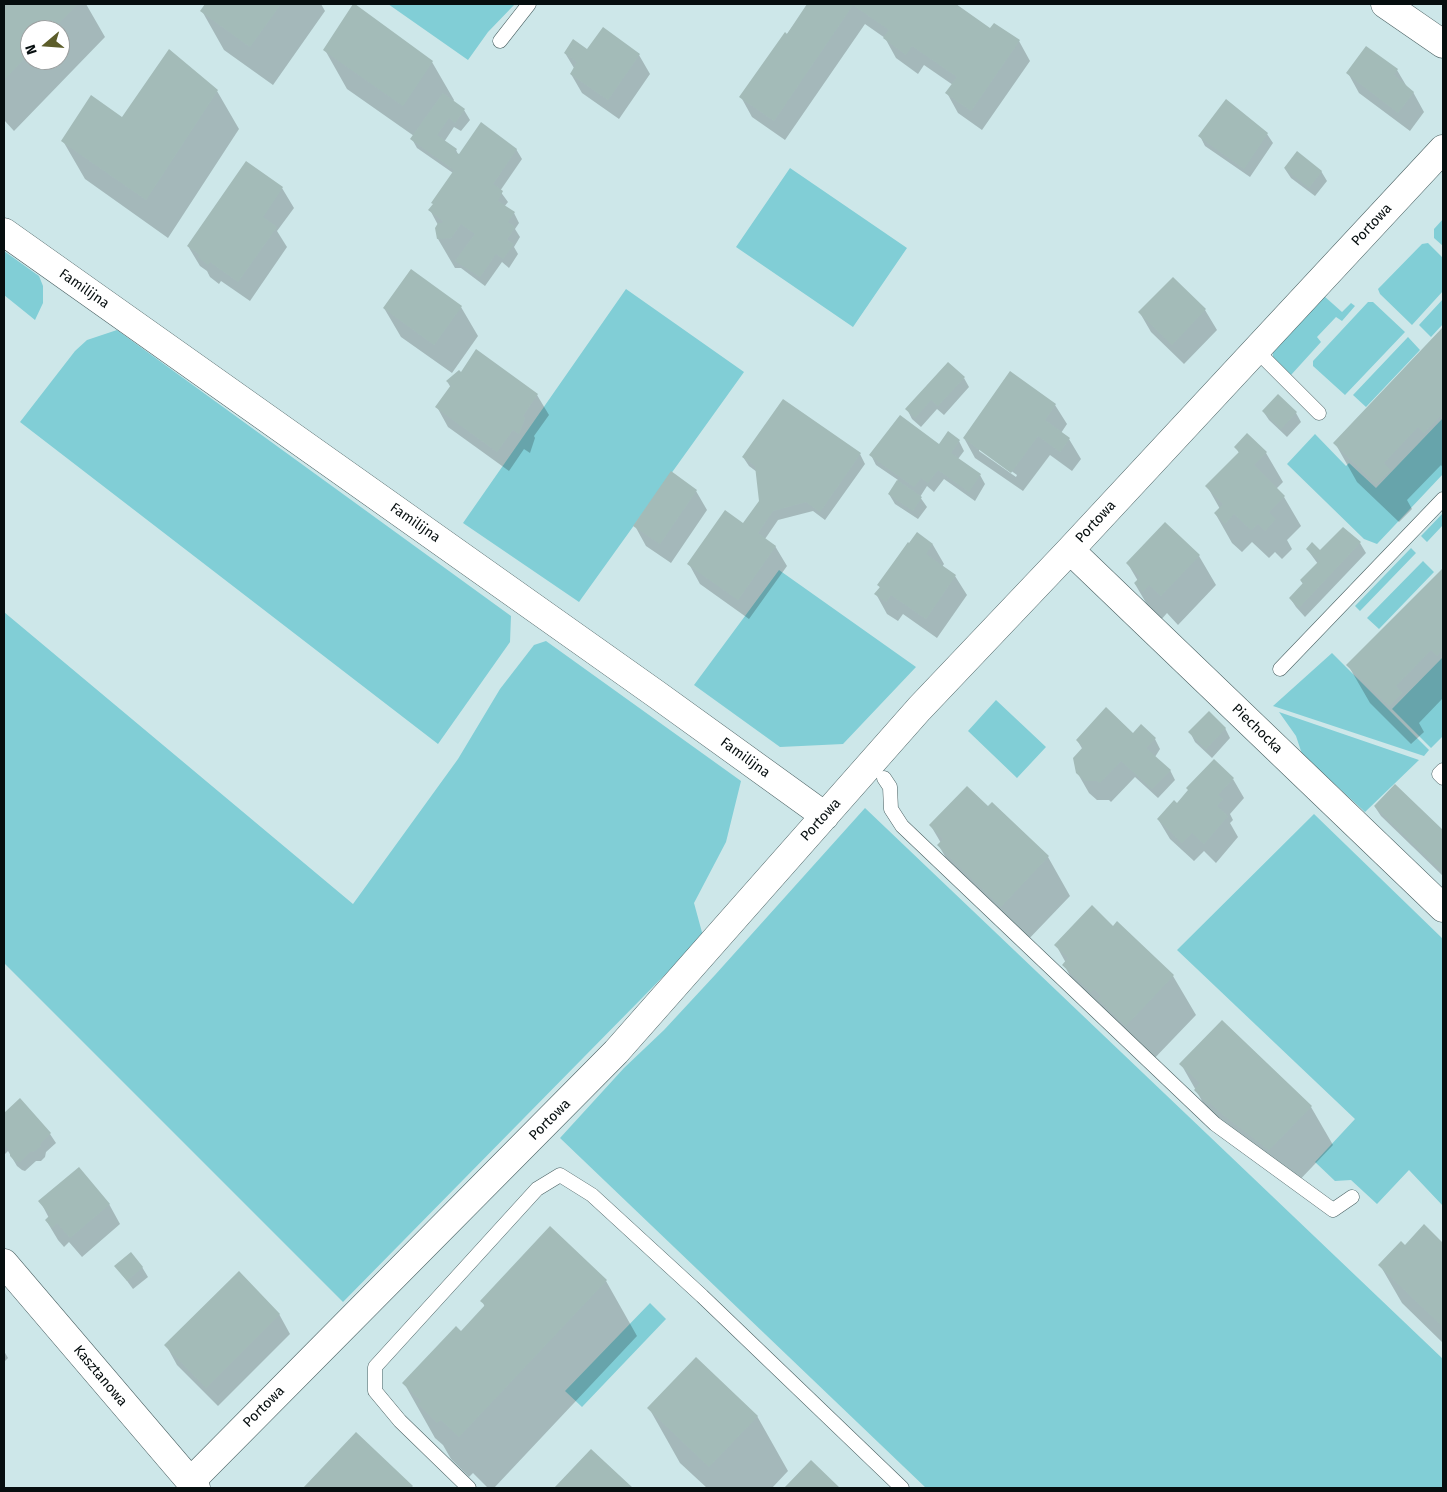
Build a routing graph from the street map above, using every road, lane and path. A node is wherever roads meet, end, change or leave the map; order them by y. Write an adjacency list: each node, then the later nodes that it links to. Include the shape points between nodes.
1 (529, 4): 3 (lane)
2 (1385, 4): 4 (street)
3 (500, 41)
4 (1443, 44)
5 (1443, 148): 7 (street, Portowa)
6 (4, 232): 15 (street, Familijna)
7 (1256, 350): 8 (lane); 10 (street, Portowa)
8 (1319, 413)
9 (1443, 499): 11 (lane)
10 (1070, 550): 15 (street, Portowa, via 919,709); 16 (street, Piechocka)
11 (1280, 669)
12 (1443, 770): 14 (lane, via 1439,774)
13 (884, 778): 17 (lane, via 890,787 891,809 902,826 1215,1124 1333,1210)
14 (1443, 778)
15 (825, 816): 19 (street, Portowa, via 616,1052)
16 (1443, 908)
17 (1352, 1197)
18 (4, 1263): 19 (street, Kasztanowa)
19 (193, 1485)
20 (469, 1488): 21 (lane, via 400,1421 375,1391 375,1367 536,1190 560,1175 592,1195)
21 (902, 1488)

